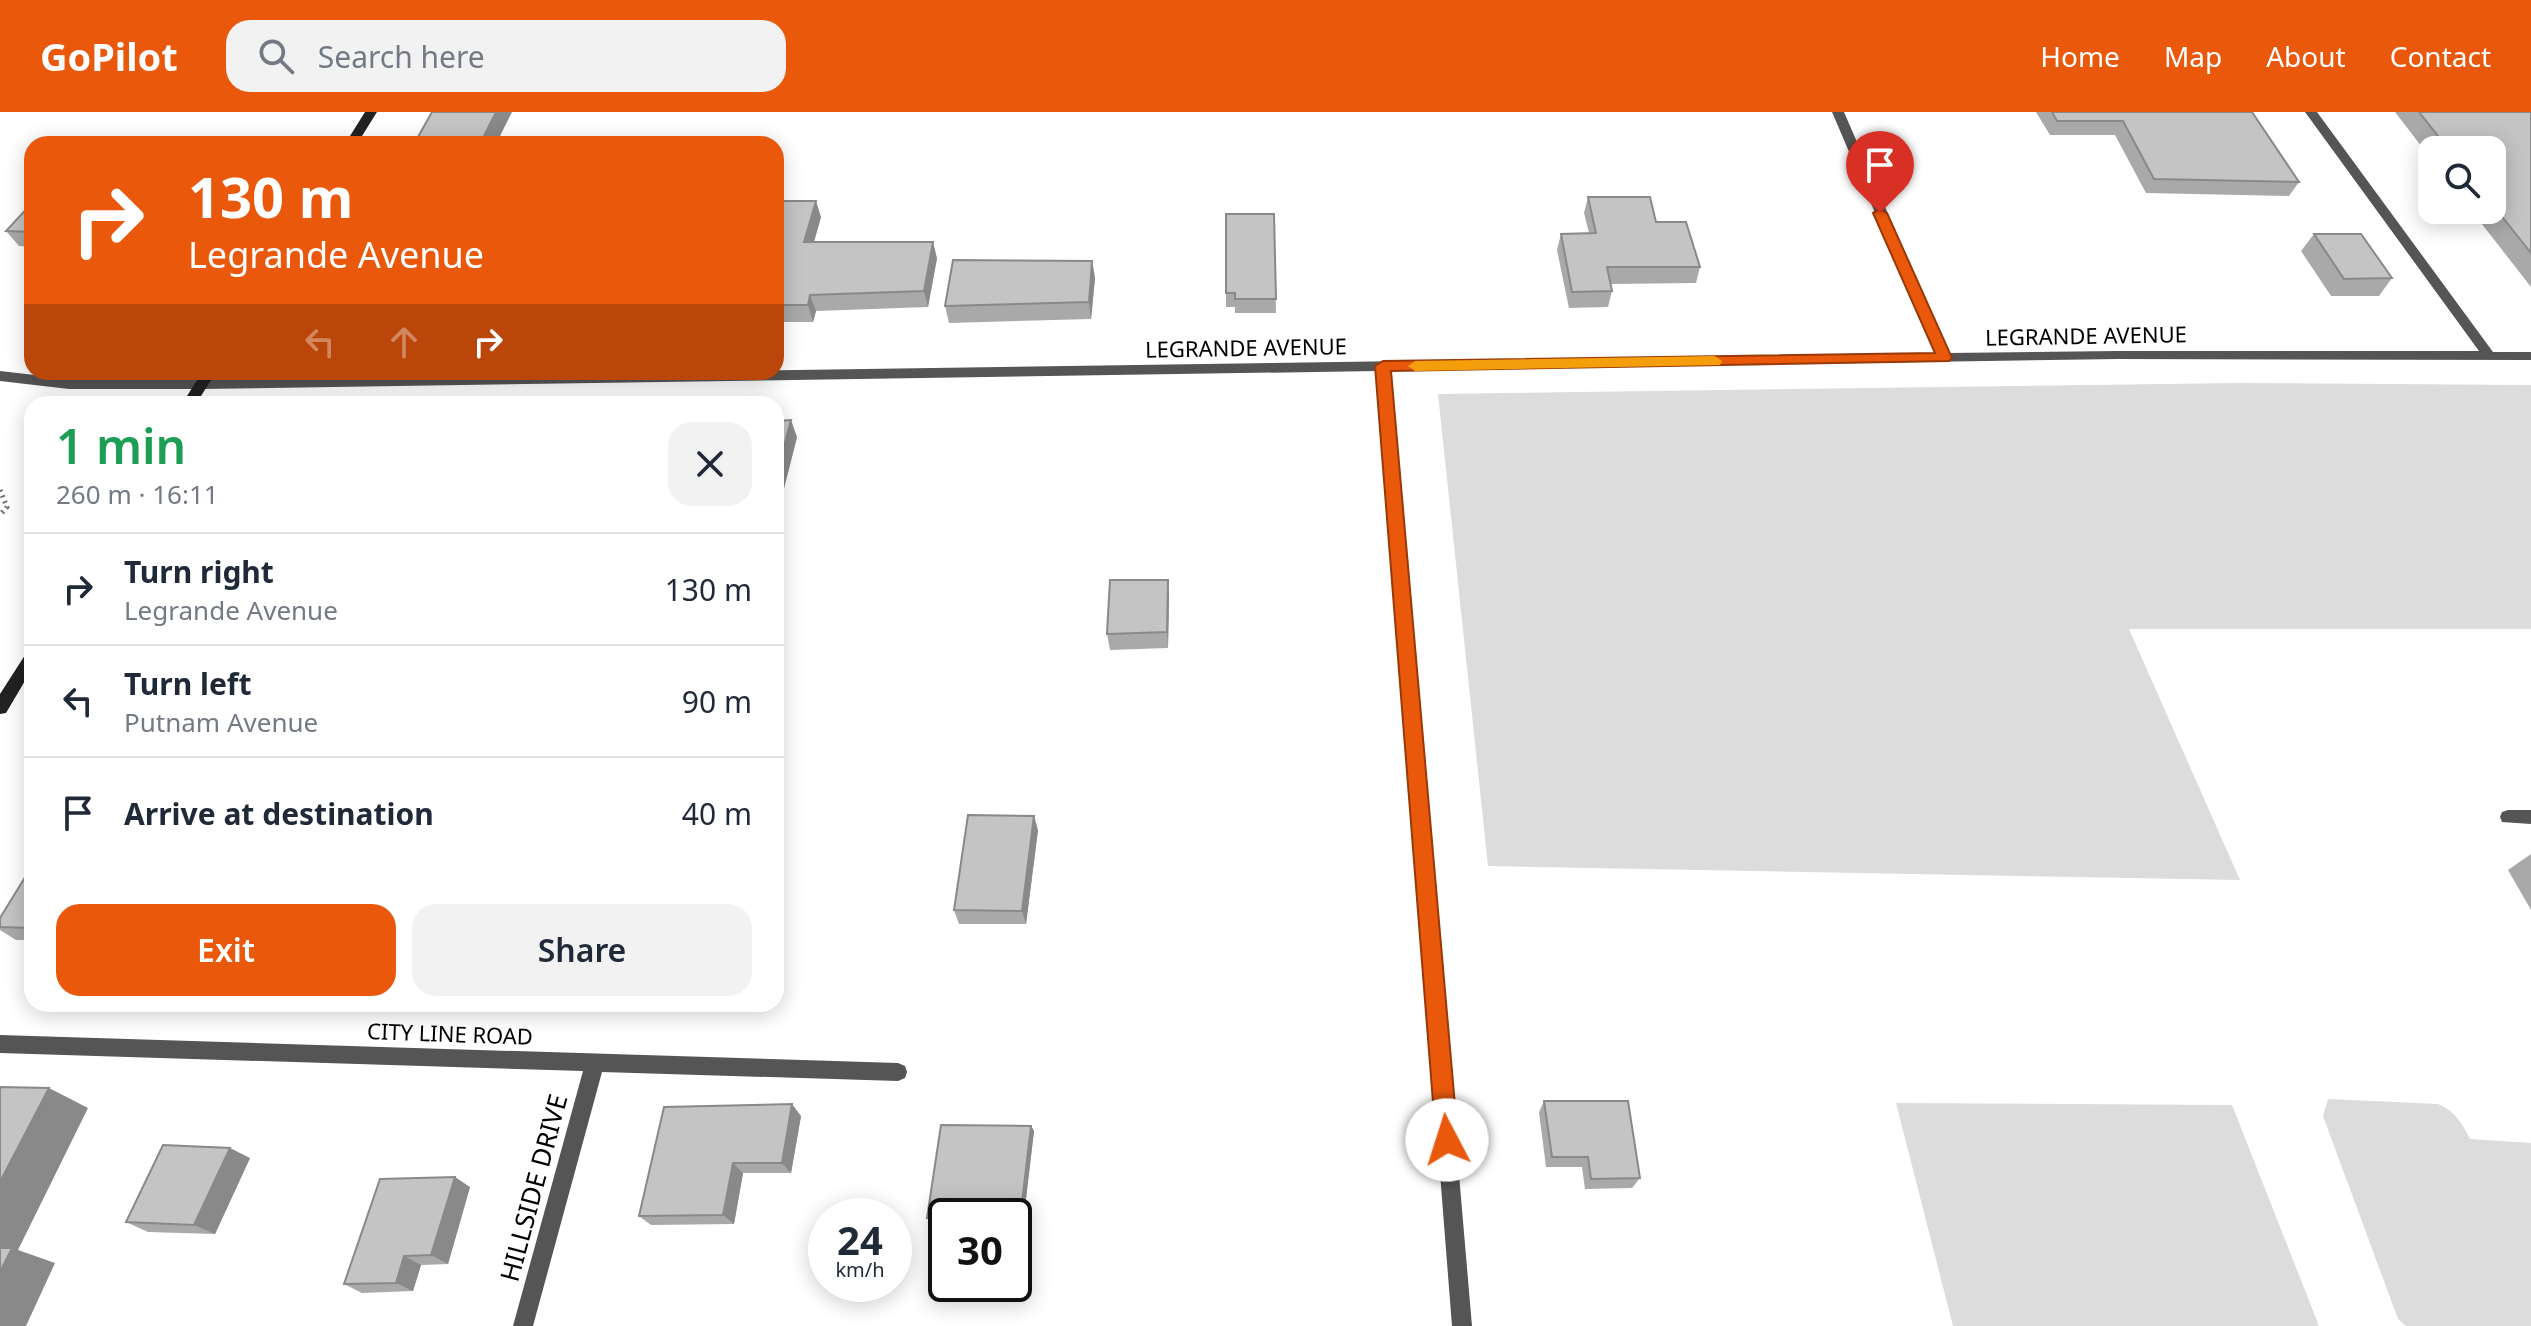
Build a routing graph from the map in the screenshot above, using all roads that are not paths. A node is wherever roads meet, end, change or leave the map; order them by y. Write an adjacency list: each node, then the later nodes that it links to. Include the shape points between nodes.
1 (371, 112): 4 (main road)
2 (1838, 112): 7 (street)
3 (2311, 112): 5 (street)
4 (356, 136)
5 (2489, 356): 6 (street, LEGRANDE AVENUE); 7 (street, LEGRANDE AVENUE)
6 (2531, 356)
7 (1944, 358): 8 (street, LEGRANDE AVENUE)
8 (1383, 366): 9 (street, LEGRANDE AVENUE); 22 (street)
9 (784, 372)
10 (0, 376): 11 (street, LEGRANDE AVENUE)
11 (24, 379)
12 (34, 380): 13 (street, LEGRANDE AVENUE)
13 (160, 380)
14 (24, 669): 15 (main road)
15 (0, 708)
16 (2508, 817): 17 (street)
17 (2531, 817)
18 (0, 1044): 19 (street, CITY LINE ROAD)
19 (595, 1063): 20 (street, CITY LINE ROAD); 21 (street, HILLSIDE DRIVE)
20 (898, 1072)
21 (523, 1326)
22 (1462, 1326)

